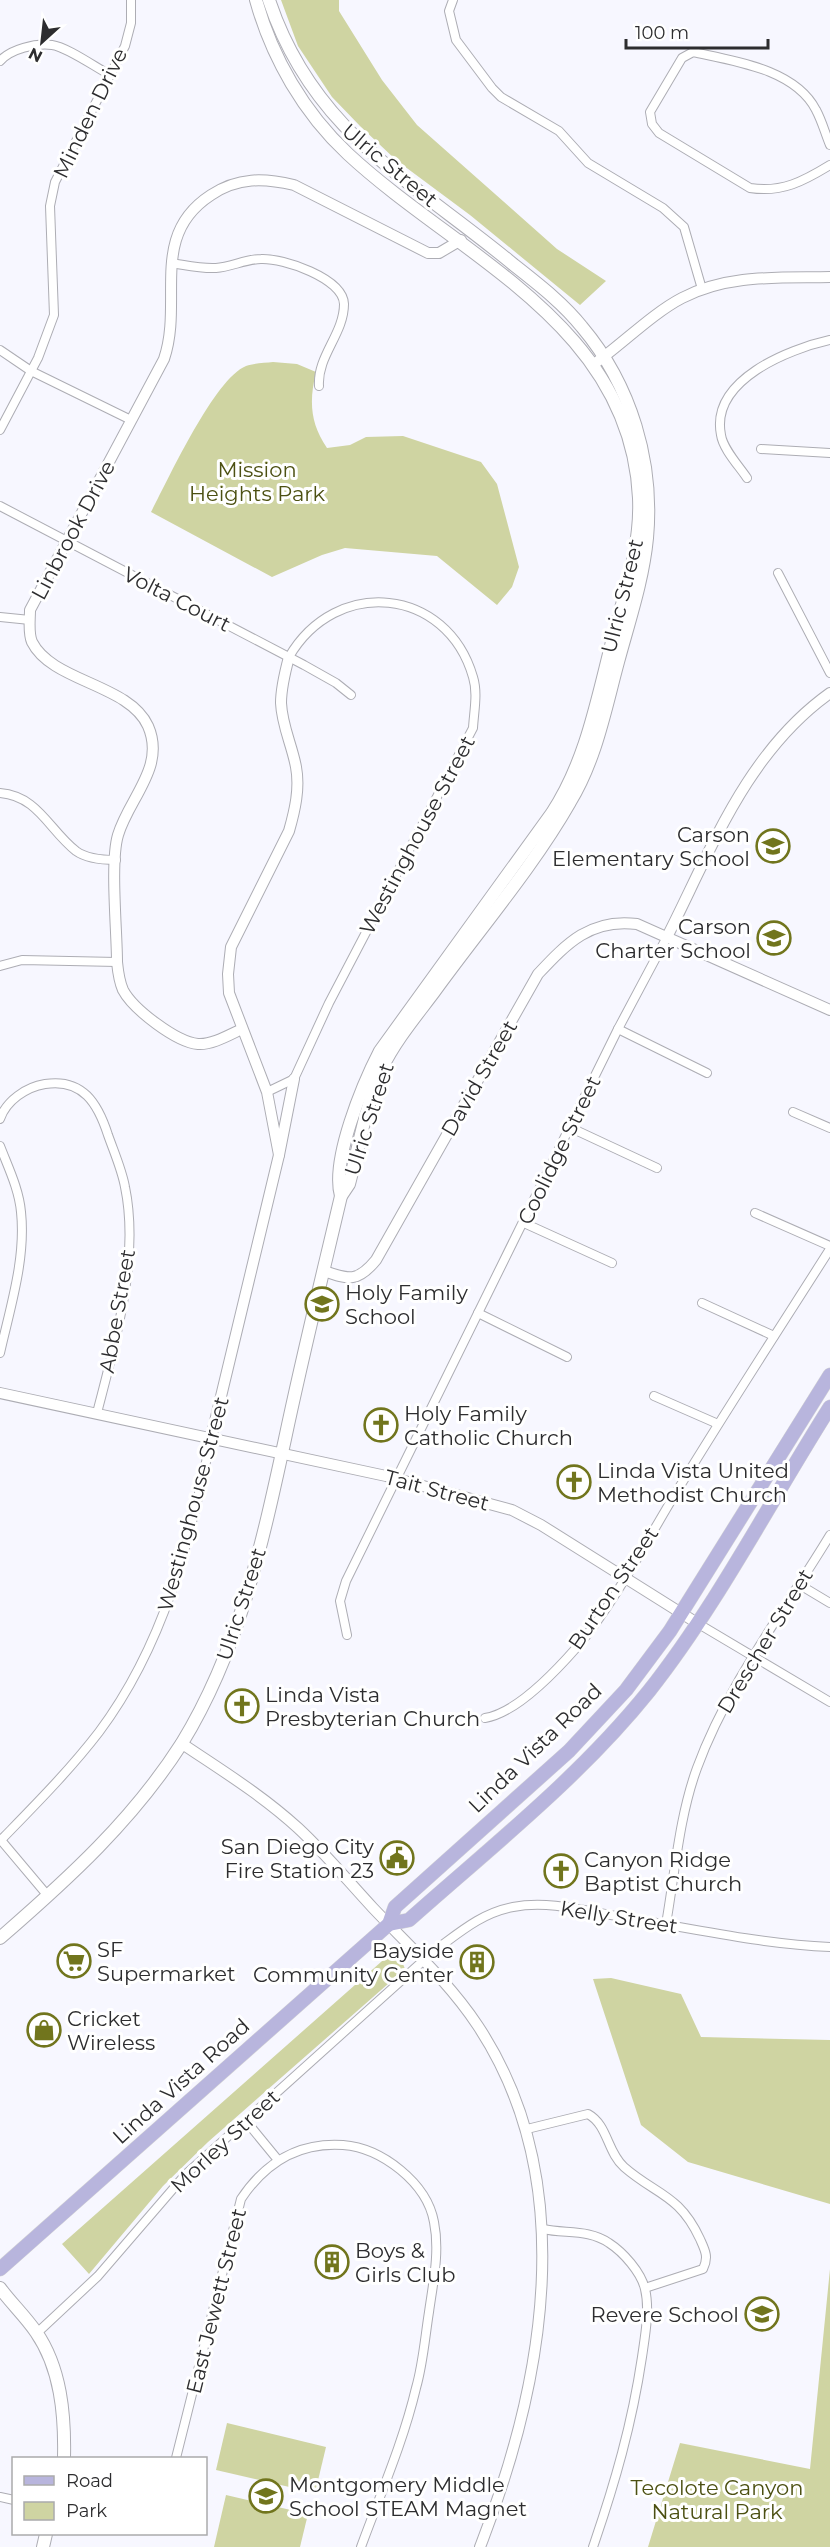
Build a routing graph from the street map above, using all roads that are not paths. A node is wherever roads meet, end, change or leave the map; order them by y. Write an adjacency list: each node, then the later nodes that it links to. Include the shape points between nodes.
1 (131, 0): 6 (street, Minden Drive, via 125,46)
2 (256, 0): 10 (main road, Ulric Street, via 287,76 328,132 373,175)
3 (269, 0): 9 (main road, Ulric Street, via 288,46 334,117 398,178)
4 (453, 0): 14 (street, via 449,11 456,40 492,88 559,130 588,163 663,208 684,227)
5 (0, 61): 6 (street, via 28,46 53,45)
6 (110, 75): 19 (street, Minden Drive, via 56,182 50,206 54,315)
7 (830, 145): 8 (street, via 815,108 788,81 773,73 693,52 682,58 650,112 659,133 750,188 767,191 791,186)
8 (830, 165)
9 (454, 217): 10 (main road); 11 (main road, Ulric Street)
10 (461, 240): 11 (main road); 12 (street, Linbrook Drive, via 439,253 428,253 294,185 250,179 221,188 199,202 175,237); 18 (main road, Ulric Street, via 553,318)
11 (493, 247): 17 (main road, Ulric Street, via 567,310)
12 (171, 263): 20 (street, via 216,268 261,259 287,262 334,284 344,302 342,324 318,375); 21 (street, Linbrook Drive, via 170,340)
13 (830, 277): 14 (street, via 747,278)
14 (702, 289): 17 (street, via 680,299)
15 (830, 340): 25 (street, via 802,346 766,363 725,402 721,436)
16 (0, 350): 19 (street)
17 (605, 356): 18 (street); 53 (main road, Ulric Street, via 629,406 648,477 642,568 607,712 586,773 570,804 392,1050 382,1069 349,1184)
18 (594, 364): 53 (main road, Ulric Street, via 624,425 635,466 638,533 580,759 552,813 380,1051 354,1112 337,1182)
19 (31, 370): 21 (street); 22 (street, Minden Drive)
20 (319, 386)
21 (131, 420): 27 (street, Linbrook Drive)
22 (0, 430)
23 (761, 449): 24 (street)
24 (830, 453)
25 (747, 478)
26 (0, 506): 27 (street, Volta Court)
27 (68, 542): 30 (street, Linbrook Drive, via 30,610); 31 (street, Volta Court)
28 (778, 573): 32 (street)
29 (0, 617): 30 (street)
30 (30, 620): 36 (street, Linbrook Drive, via 31,640 42,656 132,706 147,724 154,744 152,766 119,833)
31 (289, 657): 34 (street, Volta Court); 41 (street, via 281,702 284,730 296,767 297,793 290,831 231,947 229,993); 44 (street, Westinghouse Street, via 329,616 358,602 395,603 435,621 465,654 476,691 472,728 329,1003)
32 (830, 673)
33 (830, 693): 37 (street, Coolidge Street, via 796,719 749,777)
34 (351, 695)
35 (0, 794): 36 (street, via 28,801 75,850 87,857)
36 (116, 860): 38 (street, Linbrook Drive)
37 (667, 937): 40 (street, David Street); 42 (street, Coolidge Street); 58 (street, David Street, via 637,924 619,922 588,930 560,950 538,974 376,1260 364,1274 349,1278)
38 (117, 962): 39 (street, via 22,960); 41 (street, Linbrook Drive, via 124,992 136,1007 181,1040 199,1044)
39 (0, 966)
40 (830, 1010)
41 (242, 1029): 45 (street)
42 (618, 1029): 43 (street); 48 (street, Coolidge Street)
43 (707, 1073)
44 (294, 1079): 45 (street); 51 (street, Westinghouse Street)
45 (267, 1092): 51 (street)
46 (793, 1112): 49 (street)
47 (0, 1119): 68 (street, Abbe Street, via 10,1101 33,1086 51,1083 70,1085 100,1109 125,1187 130,1245 126,1285)
48 (569, 1127): 52 (street); 55 (street, Coolidge Street)
49 (830, 1128)
50 (0, 1146): 62 (street, via 15,1186 22,1236)
51 (279, 1155): 70 (street, Westinghouse Street)
52 (657, 1168)
53 (341, 1196): 58 (main road, Ulric Street)
54 (755, 1213): 56 (street)
55 (524, 1223): 57 (street); 60 (street, Coolidge Street)
56 (830, 1247): 61 (street, Burton Street)
57 (612, 1263)
58 (324, 1271): 71 (main road, Ulric Street)
59 (702, 1303): 61 (street)
60 (478, 1313): 63 (street); 72 (street, Coolidge Street)
61 (774, 1336): 69 (street, Burton Street)
62 (0, 1353)
63 (567, 1357)
64 (830, 1375): 77 (main road, Linda Vista Road)
65 (0, 1393): 68 (street, Tait Street)
66 (654, 1396): 69 (street)
67 (830, 1407): 78 (main road, Linda Vista Road)
68 (97, 1413): 70 (street, Tait Street)
69 (718, 1424): 74 (street, Burton Street)
70 (211, 1438): 71 (street, Tait Street); 84 (street, Westinghouse Street, via 180,1571 164,1618 136,1674 71,1767)
71 (282, 1454): 72 (street, Tait Street); 83 (main road, Ulric Street, via 239,1621 210,1692)
72 (398, 1479): 74 (street, Tait Street, via 512,1510); 79 (street, Coolidge Street, via 346,1581 340,1601)
73 (830, 1535): 75 (street, Drescher Street)
74 (625, 1577): 77 (street, Tait Street); 82 (street, Burton Street, via 577,1646 501,1716)
75 (800, 1585): 76 (street); 80 (street, Drescher Street)
76 (830, 1603)
77 (682, 1613): 78 (street, Tait Street); 86 (main road, Linda Vista Road, via 640,1672 584,1736 395,1907)
78 (697, 1623): 80 (street, Tait Street); 86 (main road, Linda Vista Road, via 636,1706 581,1765 409,1920)
79 (347, 1635)
80 (754, 1658): 81 (street, Tait Street); 87 (street, Drescher Street, via 723,1705 696,1769 686,1804)
81 (830, 1702)
82 (485, 1718)
83 (181, 1743): 85 (main road, Ulric Street, via 108,1839); 86 (street, via 285,1817)
84 (0, 1839): 85 (street)
85 (48, 1896): 88 (main road, Ulric Street)
86 (389, 1924): 90 (street); 95 (main road, Linda Vista Road)
87 (666, 1924): 89 (street, Kelly Street); 90 (street, Kelly Street, via 556,1906 512,1907 458,1931)
88 (0, 1938)
89 (830, 1947)
90 (424, 1960): 91 (street, Morley Street); 92 (street, via 478,2026 510,2086)
91 (246, 2121): 93 (street); 98 (street, Morley Street, via 185,2175 98,2276)
92 (527, 2129): 94 (street); 97 (street, via 577,2115 588,2114 598,2119 624,2167 682,2208 707,2253 706,2264 703,2269)
93 (278, 2160): 100 (street, East Jewett Street, via 255,2179 235,2215); 101 (street, East Jewett Street, via 311,2146 350,2145 375,2153 398,2168 421,2192 434,2221 436,2264 417,2387)
94 (543, 2229): 97 (street, via 576,2231 609,2243 633,2265); 102 (street, via 540,2320 523,2410 497,2504)
95 (0, 2269)
96 (0, 2288): 98 (main road)
97 (645, 2288): 103 (street, via 646,2329 636,2401 620,2470)
98 (37, 2333): 99 (main road, via 52,2363 62,2404)
99 (64, 2457)
100 (176, 2457)
101 (361, 2547)
102 (480, 2547)
103 (593, 2547)

